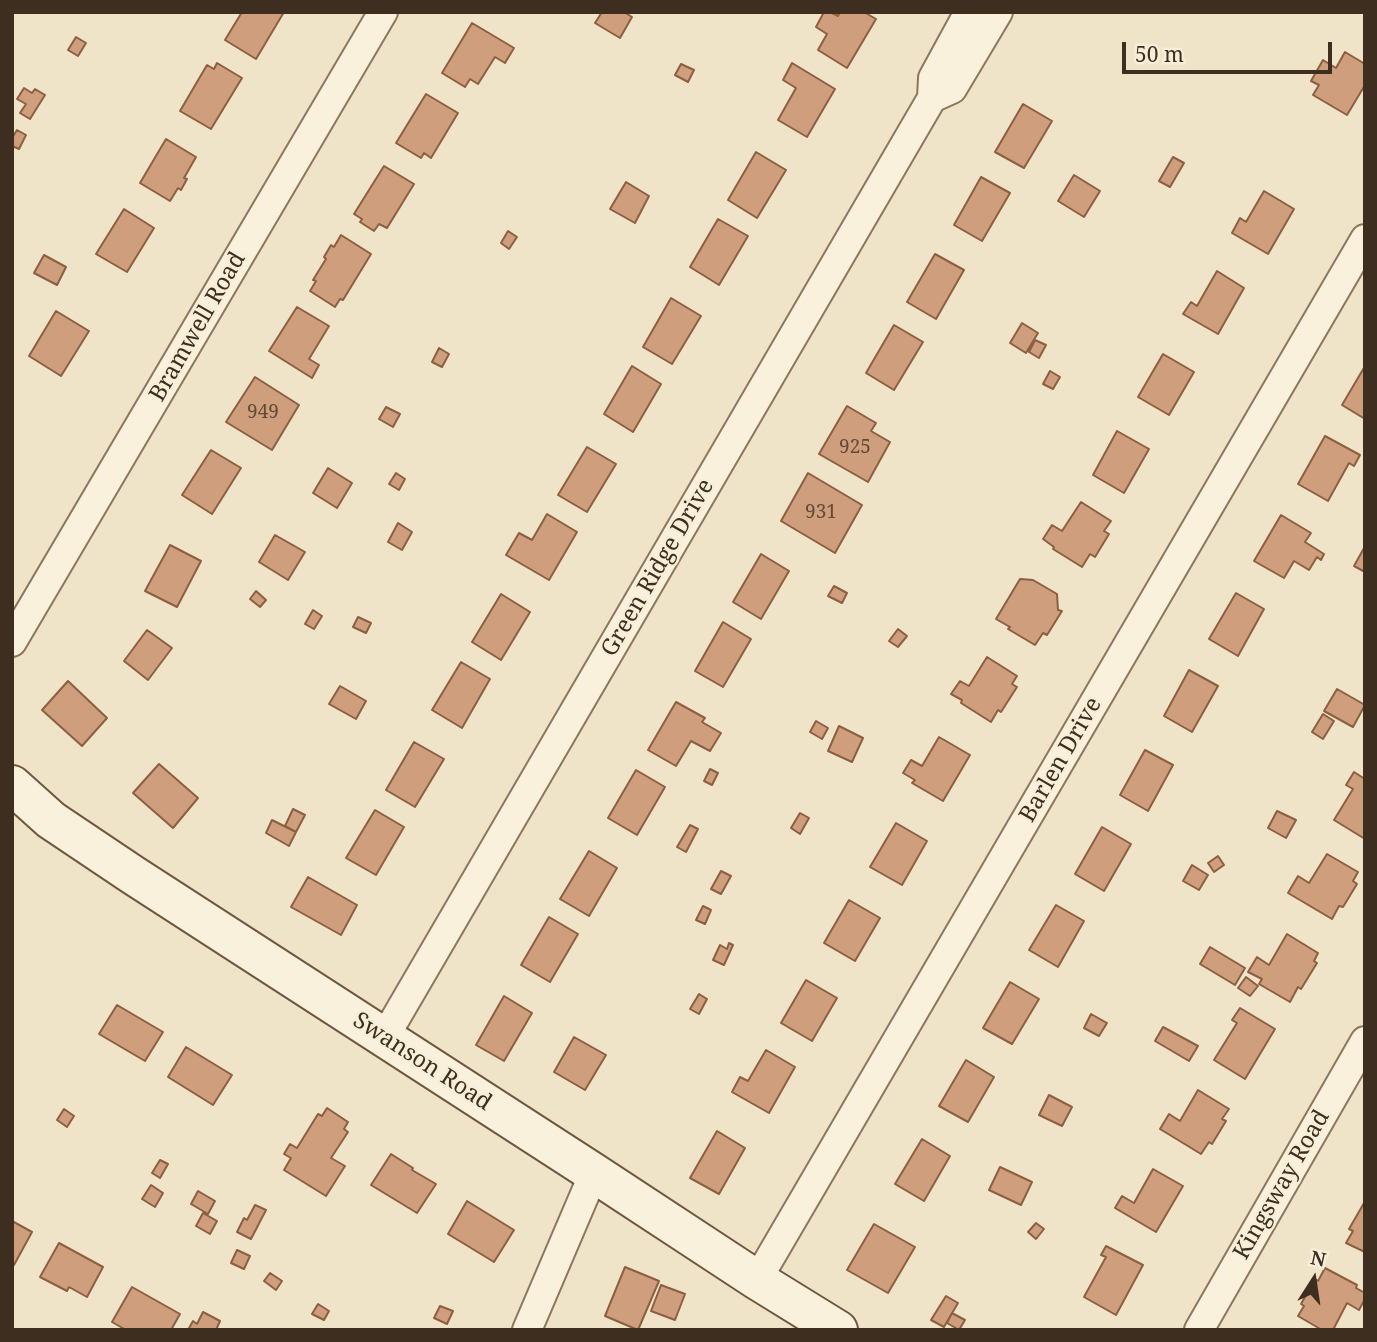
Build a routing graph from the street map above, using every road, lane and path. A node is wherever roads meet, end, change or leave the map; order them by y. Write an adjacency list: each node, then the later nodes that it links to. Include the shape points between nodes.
1 (383, 12): 6 (street, Bramwell Road)
2 (969, 12): 4 (street, Green Ridge Drive, via 933,78)
3 (998, 12): 4 (street, Green Ridge Drive, via 952,89)
4 (932, 98): 8 (street, Green Ridge Drive)
5 (1365, 239): 11 (street, Barlen Drive)
6 (12, 642)
7 (12, 785): 8 (street, Swanson Road, via 51,820)
8 (384, 1038): 10 (street, Swanson Road)
9 (1365, 1041): 14 (street, Kingsway Road)
10 (594, 1173): 11 (street, Swanson Road); 12 (street)
11 (757, 1280): 13 (street, Swanson Road)
12 (527, 1330)
13 (838, 1330)
14 (1199, 1330)

